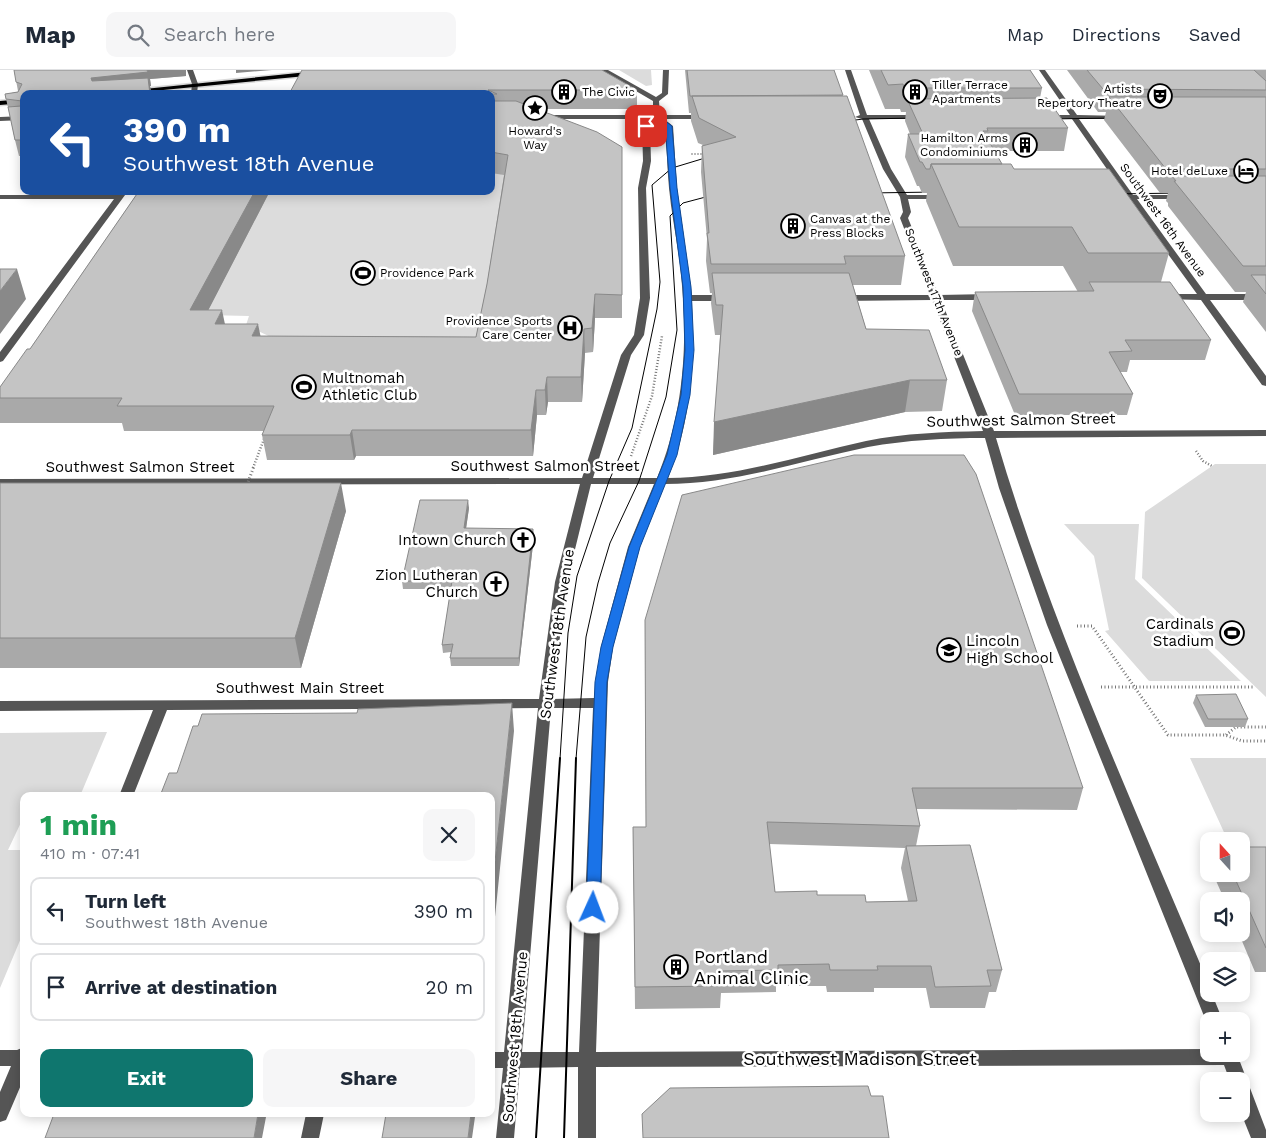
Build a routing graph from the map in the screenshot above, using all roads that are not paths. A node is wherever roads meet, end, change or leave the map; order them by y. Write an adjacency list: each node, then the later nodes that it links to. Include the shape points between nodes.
1 (190, 70): 7 (street)
2 (347, 70): 7 (main road)
3 (603, 70): 10 (street)
4 (666, 70): 10 (street, via 665,94)
5 (848, 70): 17 (street, Southwest 17th Avenue)
6 (1042, 70): 20 (street, Southwest 16th Avenue)
7 (195, 84): 8 (main road); 9 (street)
8 (137, 90)
9 (194, 90)
10 (656, 100): 14 (street)
11 (20, 101): 12 (main road)
12 (0, 103)
13 (534, 117): 14 (street)
14 (657, 117): 15 (street); 34 (street, via 668,126); 43 (street, Southwest 18th Avenue, via 646,126 647,161 642,185 644,298 641,327 635,344 626,355)
15 (718, 117)
16 (848, 117): 17 (street)
17 (864, 117): 18 (street); 26 (street, Southwest 17th Avenue, via 887,169)
18 (931, 117)
19 (1038, 117): 20 (street)
20 (1074, 117): 21 (street); 28 (street, Southwest 16th Avenue)
21 (1134, 117)
22 (20, 118): 23 (street)
23 (0, 119)
24 (92, 195): 30 (street)
25 (121, 195): 39 (street)
26 (904, 197): 27 (street); 37 (street, Southwest 17th Avenue, via 907,212 904,218)
27 (947, 197)
28 (1126, 197): 29 (street); 32 (street, Southwest 16th Avenue)
29 (1192, 197)
30 (0, 198)
31 (1156, 297): 32 (street)
32 (1205, 297): 33 (street); 40 (street, Southwest 16th Avenue)
33 (1266, 297)
34 (688, 298): 35 (street); 44 (street, via 686,395 672,455)
35 (739, 298)
36 (827, 298): 37 (street)
37 (937, 298): 38 (street); 42 (street, Southwest 17th Avenue)
38 (998, 298)
39 (0, 359)
40 (1266, 383)
41 (1266, 433): 42 (street, Southwest Salmon Street)
42 (989, 434): 44 (street, Southwest Salmon Street, via 896,439 733,475); 51 (street, Southwest 17th Avenue, via 1053,625)
43 (587, 481): 44 (street, Southwest Salmon Street); 45 (street, Southwest Salmon Street); 47 (street, Southwest 18th Avenue, via 561,582)
44 (661, 481): 46 (street, via 645,518 624,585 607,647)
45 (0, 482)
46 (600, 703): 47 (street, Southwest Main Street); 57 (street)
47 (545, 704): 48 (street, Southwest Main Street); 56 (street, Southwest 18th Avenue)
48 (162, 705): 49 (street, Southwest Main Street); 50 (street)
49 (0, 706)
50 (128, 792)
51 (1211, 1012)
52 (1200, 1055): 57 (street, Southwest Madison Street)
53 (20, 1057): 54 (street)
54 (0, 1058)
55 (495, 1060): 56 (street, Southwest Madison Street)
56 (514, 1060): 57 (street, Southwest Madison Street); 63 (street, Southwest 18th Avenue)
57 (587, 1060): 64 (street)
58 (20, 1064): 60 (street)
59 (1250, 1112): 65 (street)
60 (0, 1114)
61 (314, 1117): 62 (street)
62 (310, 1138)
63 (505, 1138)
64 (587, 1138)
65 (1260, 1138)

